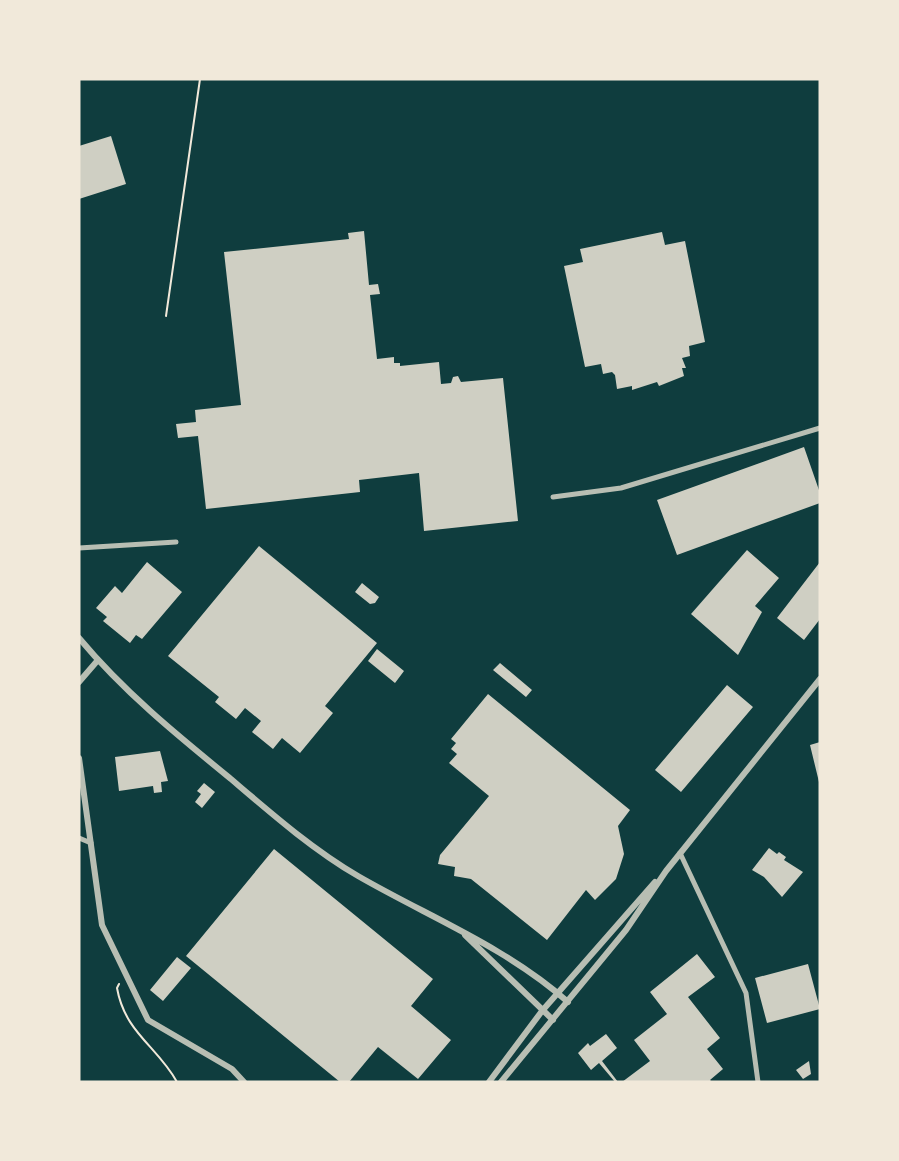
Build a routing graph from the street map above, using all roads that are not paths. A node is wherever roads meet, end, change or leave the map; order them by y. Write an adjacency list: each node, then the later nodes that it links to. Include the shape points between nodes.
1 (820, 428): 2 (street, via 621,488)
2 (553, 496)
3 (176, 542): 4 (street)
4 (79, 548)
5 (79, 638): 6 (street)
6 (98, 660): 8 (street); 14 (street, via 138,702 314,849)
7 (820, 679): 12 (street)
8 (79, 682)
9 (79, 758): 11 (street)
10 (79, 838): 11 (street)
11 (90, 843): 19 (street, via 102,925 148,1020 232,1069)
12 (680, 853): 13 (street); 22 (street, via 746,993)
13 (666, 871): 15 (street); 16 (street)
14 (464, 934): 15 (street, via 479,939); 17 (street)
15 (558, 993): 16 (street); 17 (street)
16 (568, 1002): 18 (street)
17 (542, 1012): 18 (street); 20 (street)
18 (552, 1020): 21 (street)
19 (244, 1082)
20 (489, 1082)
21 (502, 1082)
22 (758, 1082)

